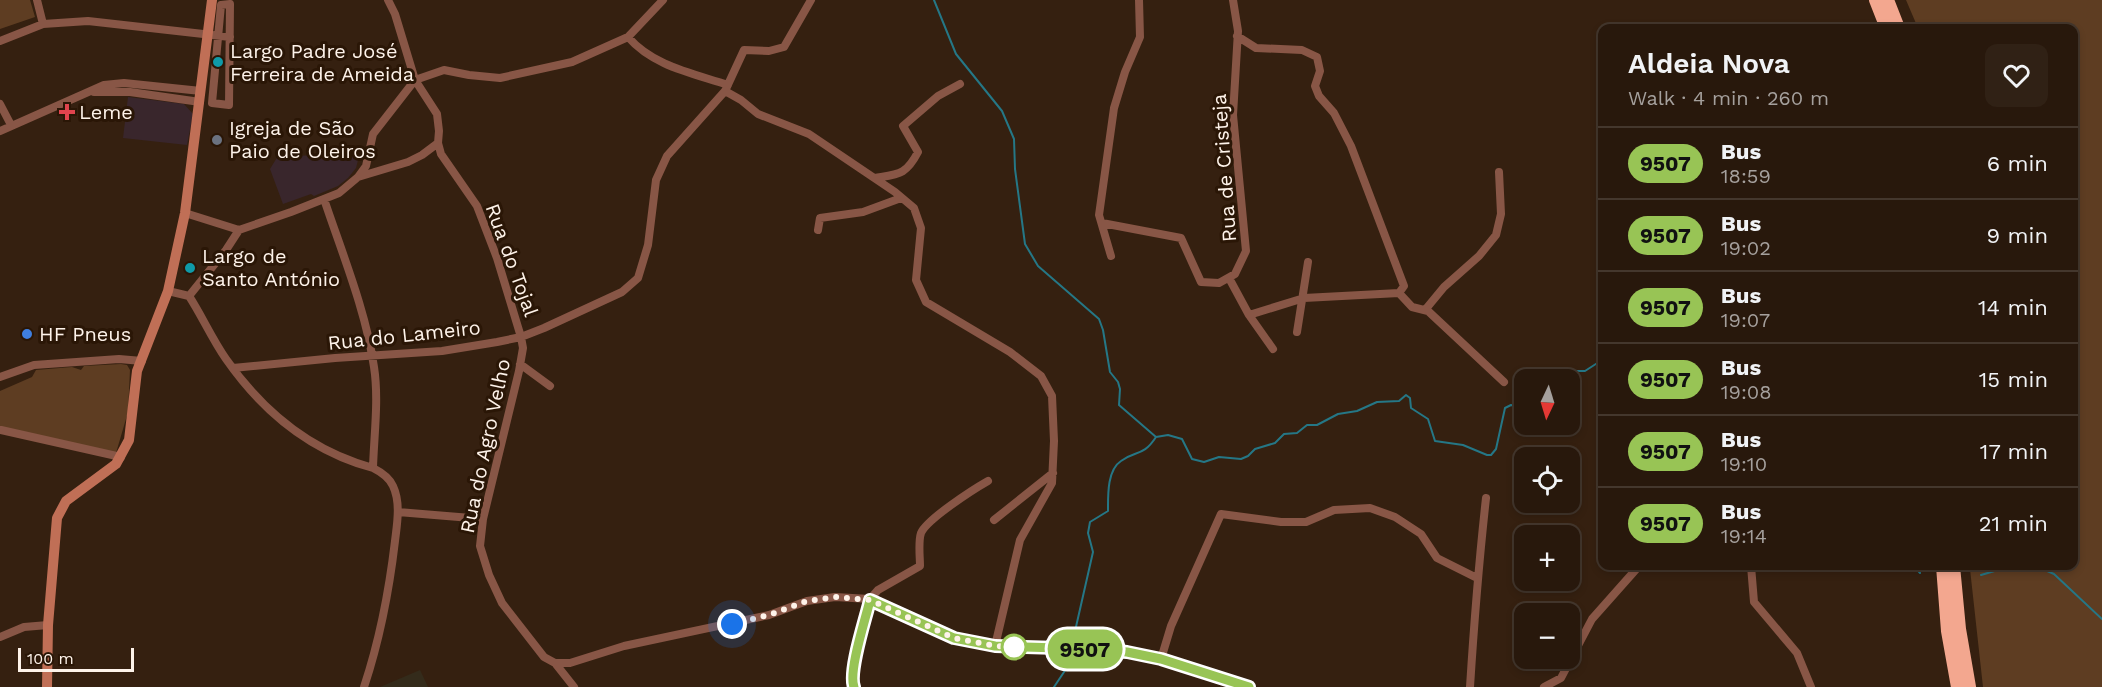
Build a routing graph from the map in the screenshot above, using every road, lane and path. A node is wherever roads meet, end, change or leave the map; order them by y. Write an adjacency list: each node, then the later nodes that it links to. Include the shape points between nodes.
1 (37, 0): 10 (street)
2 (212, 0): 13 (main road)
3 (388, 0): 20 (street, Rua do Tojal)
4 (663, 0): 16 (street)
5 (811, 0): 22 (street, Rua do Lameiro, via 784,47 744,51)
6 (1139, 0): 34 (street, via 1140,37 1114,108 1099,215)
7 (1233, 0): 14 (street, Rua de Cristeja)
8 (1876, 0): 11 (highway)
9 (1887, 0): 12 (highway)
10 (43, 24): 13 (street, via 88,21); 17 (street)
11 (1885, 24)
12 (1896, 24)
13 (214, 35): 15 (street); 15 (street, via 221,5 230,4); 18 (street); 23 (main road)
14 (1237, 36): 39 (street, Rua de Cristeja, via 1233,115 1246,250 1235,274); 41 (street, via 1256,48 1302,50 1317,57 1320,71 1315,86 1335,113 1351,146 1404,286)
15 (230, 37): 19 (street)
16 (628, 37): 20 (street, via 572,62 500,78 444,70); 22 (street, via 659,63)
17 (0, 41)
18 (216, 63): 19 (street); 19 (street, via 212,103 229,105)
19 (230, 64)
20 (415, 80): 27 (street, Rua do Tojal, via 437,114); 29 (street, via 373,134 366,166)
21 (960, 84): 30 (street, via 938,96 903,126 918,152 911,165 901,174)
22 (726, 88): 30 (street, via 758,114 809,134); 47 (street, Rua do Lameiro, via 667,156 656,180 648,245 638,278 597,305)
23 (201, 96): 25 (street, via 124,84 104,85); 33 (main road)
24 (0, 104): 25 (street)
25 (10, 125): 26 (street)
26 (0, 131)
27 (438, 143): 29 (street, via 408,162); 47 (street, Rua do Tojal, via 477,206)
28 (1499, 172): 44 (street, via 1501,214 1496,235)
29 (358, 177): 32 (street, via 339,193)
30 (875, 178): 31 (street)
31 (902, 198): 36 (street, via 863,212 820,218); 59 (street, via 914,208 921,228 916,280 926,302 1010,352 1041,376 1052,396)
32 (324, 199): 35 (street); 49 (street)
33 (185, 213): 35 (street); 40 (main road)
34 (1102, 223): 37 (street); 39 (street, via 1181,238 1201,282 1219,283)
35 (239, 230): 42 (street)
36 (818, 230)
37 (1111, 256)
38 (1308, 262): 43 (street)
39 (1229, 278): 45 (street)
40 (168, 291): 42 (street); 50 (main road)
41 (1399, 293): 43 (street); 44 (street, via 1412,307)
42 (189, 296): 52 (street)
43 (1301, 299): 45 (street); 46 (street)
44 (1425, 310): 54 (street)
45 (1249, 315): 48 (street)
46 (1297, 332)
47 (521, 337): 49 (street, Rua do Lameiro, via 442,351); 51 (street, Rua do Agro Velho)
48 (1273, 349)
49 (372, 355): 52 (street, Rua do Lameiro); 58 (street)
50 (142, 361): 53 (street, via 34,365); 57 (main road, via 135,381 129,440)
51 (520, 364): 55 (street); 63 (street, Rua do Agro Velho)
52 (233, 368): 58 (street, via 260,402 300,437 345,460)
53 (0, 376)
54 (1504, 382)
55 (550, 386)
56 (1, 430): 57 (street)
57 (121, 457): 71 (main road, via 60,510 55,526)
58 (373, 468): 62 (street, via 393,484)
59 (1053, 474): 64 (street); 73 (street, via 1052,483 1020,540)
60 (988, 481): 70 (street, via 925,527 921,534 920,566 878,590)
61 (1486, 498): 69 (street)
62 (398, 512): 63 (street); 77 (street, via 387,603)
63 (483, 519): 75 (street, Rua do Agro Velho, via 480,546 502,603 544,657)
64 (994, 520)
65 (1635, 570): 82 (street, via 1592,619 1561,678)
66 (1751, 570): 83 (street, via 1754,602 1797,653)
67 (1943, 570): 84 (highway)
68 (1953, 570): 85 (highway)
69 (1477, 578): 74 (street, via 1437,558 1421,534 1395,517 1370,508 1334,510 1306,522 1221,514 1171,626); 81 (street)
70 (870, 600): 73 (street, via 954,638); 75 (street, via 836,597 807,601 769,615 624,645 570,663); 79 (street, via 854,666)
71 (48, 625): 72 (street, via 24,627); 76 (main road)
72 (0, 637)
73 (995, 646): 74 (street, via 1093,649)
74 (1161, 659): 80 (street)
75 (555, 663): 78 (street, Rua do Agro Velho)
76 (47, 687)
77 (364, 687)
78 (574, 687)
79 (854, 687)
80 (1249, 687)
81 (1470, 687)
82 (1544, 687)
83 (1812, 687)
84 (1958, 687)
85 (1969, 687)

